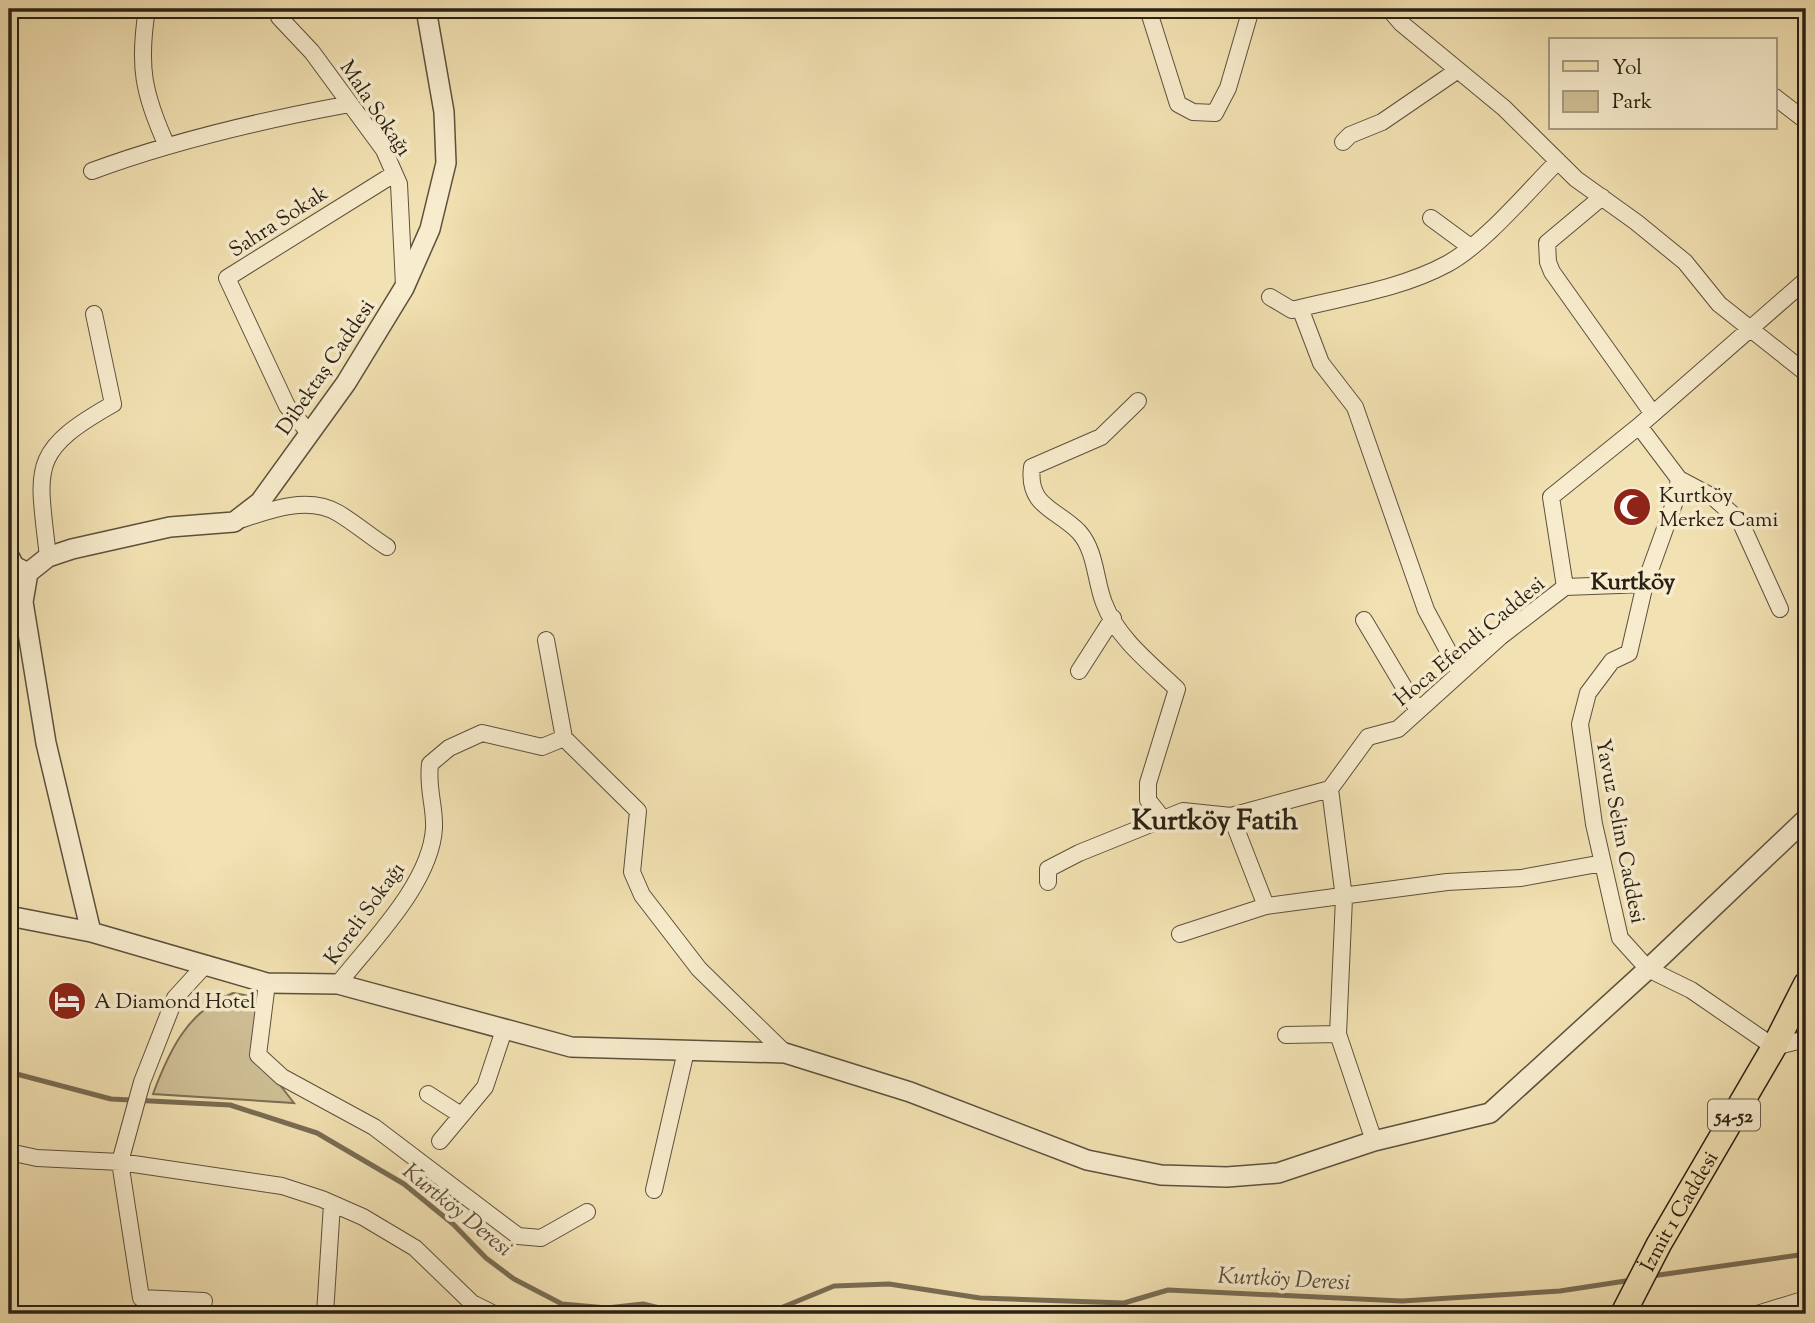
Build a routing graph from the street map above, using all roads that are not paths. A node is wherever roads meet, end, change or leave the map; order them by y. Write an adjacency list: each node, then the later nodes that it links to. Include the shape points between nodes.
1 (147, 9): 12 (street, via 141,48 149,106)
2 (278, 9): 9 (street, Mala Sokağı, via 279,17 312,51)
3 (426, 9): 20 (street, Dibektaş Caddesi, via 444,112 446,163 430,229)
4 (1148, 9): 5 (street, via 1178,104 1193,112 1215,113 1228,88)
5 (1251, 9)
6 (1389, 9): 7 (street)
7 (1458, 70): 11 (street, via 1382,122); 13 (street)
8 (1776, 98): 10 (street)
9 (350, 104): 12 (street, via 277,117); 15 (street, Mala Sokağı, via 384,150)
10 (1806, 121)
11 (1343, 142)
12 (167, 146): 14 (street)
13 (1558, 161): 16 (street); 18 (street)
14 (92, 171)
15 (394, 174): 20 (street, Mala Sokağı, via 399,184); 29 (street, Sahra Sokak, via 227,278 287,406)
16 (1602, 197): 24 (street, via 1685,262 1719,304); 27 (street, via 1547,243 1548,262)
17 (1432, 218): 18 (street)
18 (1469, 246): 22 (street, via 1449,263 1406,280)
19 (1806, 280): 24 (street)
20 (404, 288): 29 (street, Dibektaş Caddesi, via 346,383)
21 (1270, 297): 22 (street, via 1292,310)
22 (1300, 308): 44 (street, via 1321,363 1355,407 1426,610)
23 (94, 314): 34 (street, via 113,404 72,427 47,453 40,486)
24 (1750, 330): 25 (street); 27 (street)
25 (1806, 373)
26 (1138, 401): 40 (street, via 1101,437 1032,467 1030,481 1037,498 1079,533)
27 (1653, 414): 28 (street)
28 (1639, 426): 30 (street); 37 (street, Hoca Efendi Caddesi, via 1551,497)
29 (309, 433): 31 (street, Dibektaş Caddesi, via 260,502)
30 (1679, 479): 36 (street, Yavuz Selim Caddesi); 39 (street, via 1713,497 1740,521)
31 (234, 522): 32 (street, via 290,505 310,506 336,512); 34 (street, via 170,527)
32 (387, 547)
33 (9, 556): 35 (street)
34 (48, 557): 35 (street)
35 (18, 572): 38 (street)
36 (1645, 584): 37 (street); 51 (street, Yavuz Selim Caddesi, via 1629,653 1612,661 1588,694 1580,724)
37 (1565, 587): 44 (street, Hoca Efendi Caddesi)
38 (16, 604): 56 (street)
39 (1780, 609)
40 (1113, 618): 43 (street); 49 (street, via 1129,643 1177,689 1148,783 1149,800)
41 (1364, 620): 45 (street)
42 (546, 640): 46 (street)
43 (1079, 671)
44 (1460, 673): 45 (street, Hoca Efendi Caddesi)
45 (1418, 709): 47 (street, Hoca Efendi Caddesi, via 1398,729 1368,737)
46 (564, 738): 61 (street, Koreli Sokağı, via 542,747 482,733 449,748 430,764 427,786 434,827 428,860); 69 (street, via 638,811 632,872 642,895 699,969)
47 (1330, 789): 48 (street); 53 (street)
48 (1231, 816): 49 (street, via 1183,811); 54 (street)
49 (1163, 819): 52 (street, via 1048,869)
50 (1806, 819): 59 (street)
51 (1603, 863): 53 (street, via 1521,878 1447,882); 59 (street, Yavuz Selim Caddesi, via 1620,938)
52 (1048, 882)
53 (1344, 898): 54 (street); 64 (street)
54 (1266, 906): 57 (street)
55 (9, 916): 56 (street)
56 (91, 932): 58 (street)
57 (1180, 934)
58 (205, 964): 60 (street); 75 (street, via 175,998 142,1082)
59 (1648, 969): 67 (street, Yavuz Selim Caddesi, via 1692,990); 73 (street, via 1490,1113)
60 (267, 983): 61 (street); 78 (street, via 258,1055 282,1077 374,1127 518,1236 541,1238)
61 (338, 984): 63 (street)
62 (1806, 984): 67 (main road, İzmit 1 Caddesi / 54-52)
63 (504, 1030): 68 (street, via 571,1047); 71 (street, via 485,1087)
64 (1338, 1034): 65 (street); 73 (street)
65 (1286, 1035)
66 (1806, 1039): 67 (street)
67 (1774, 1047): 83 (main road, İzmit 1 Caddesi / 54-52)
68 (686, 1051): 69 (street); 76 (street)
69 (785, 1053): 73 (street, via 910,1092 1087,1160 1161,1175 1278,1173)
70 (428, 1094): 71 (street)
71 (461, 1115): 72 (street)
72 (440, 1141)
73 (1374, 1141)
74 (9, 1152): 75 (street)
75 (120, 1162): 77 (street, via 282,1186); 80 (street, via 141,1298)
76 (654, 1190)
77 (332, 1203): 81 (street); 82 (street, via 415,1248 472,1303)
78 (587, 1212)
79 (1806, 1299): 84 (street)
80 (204, 1301)
81 (325, 1314)
82 (494, 1314)
83 (1623, 1314)
84 (1757, 1314)

